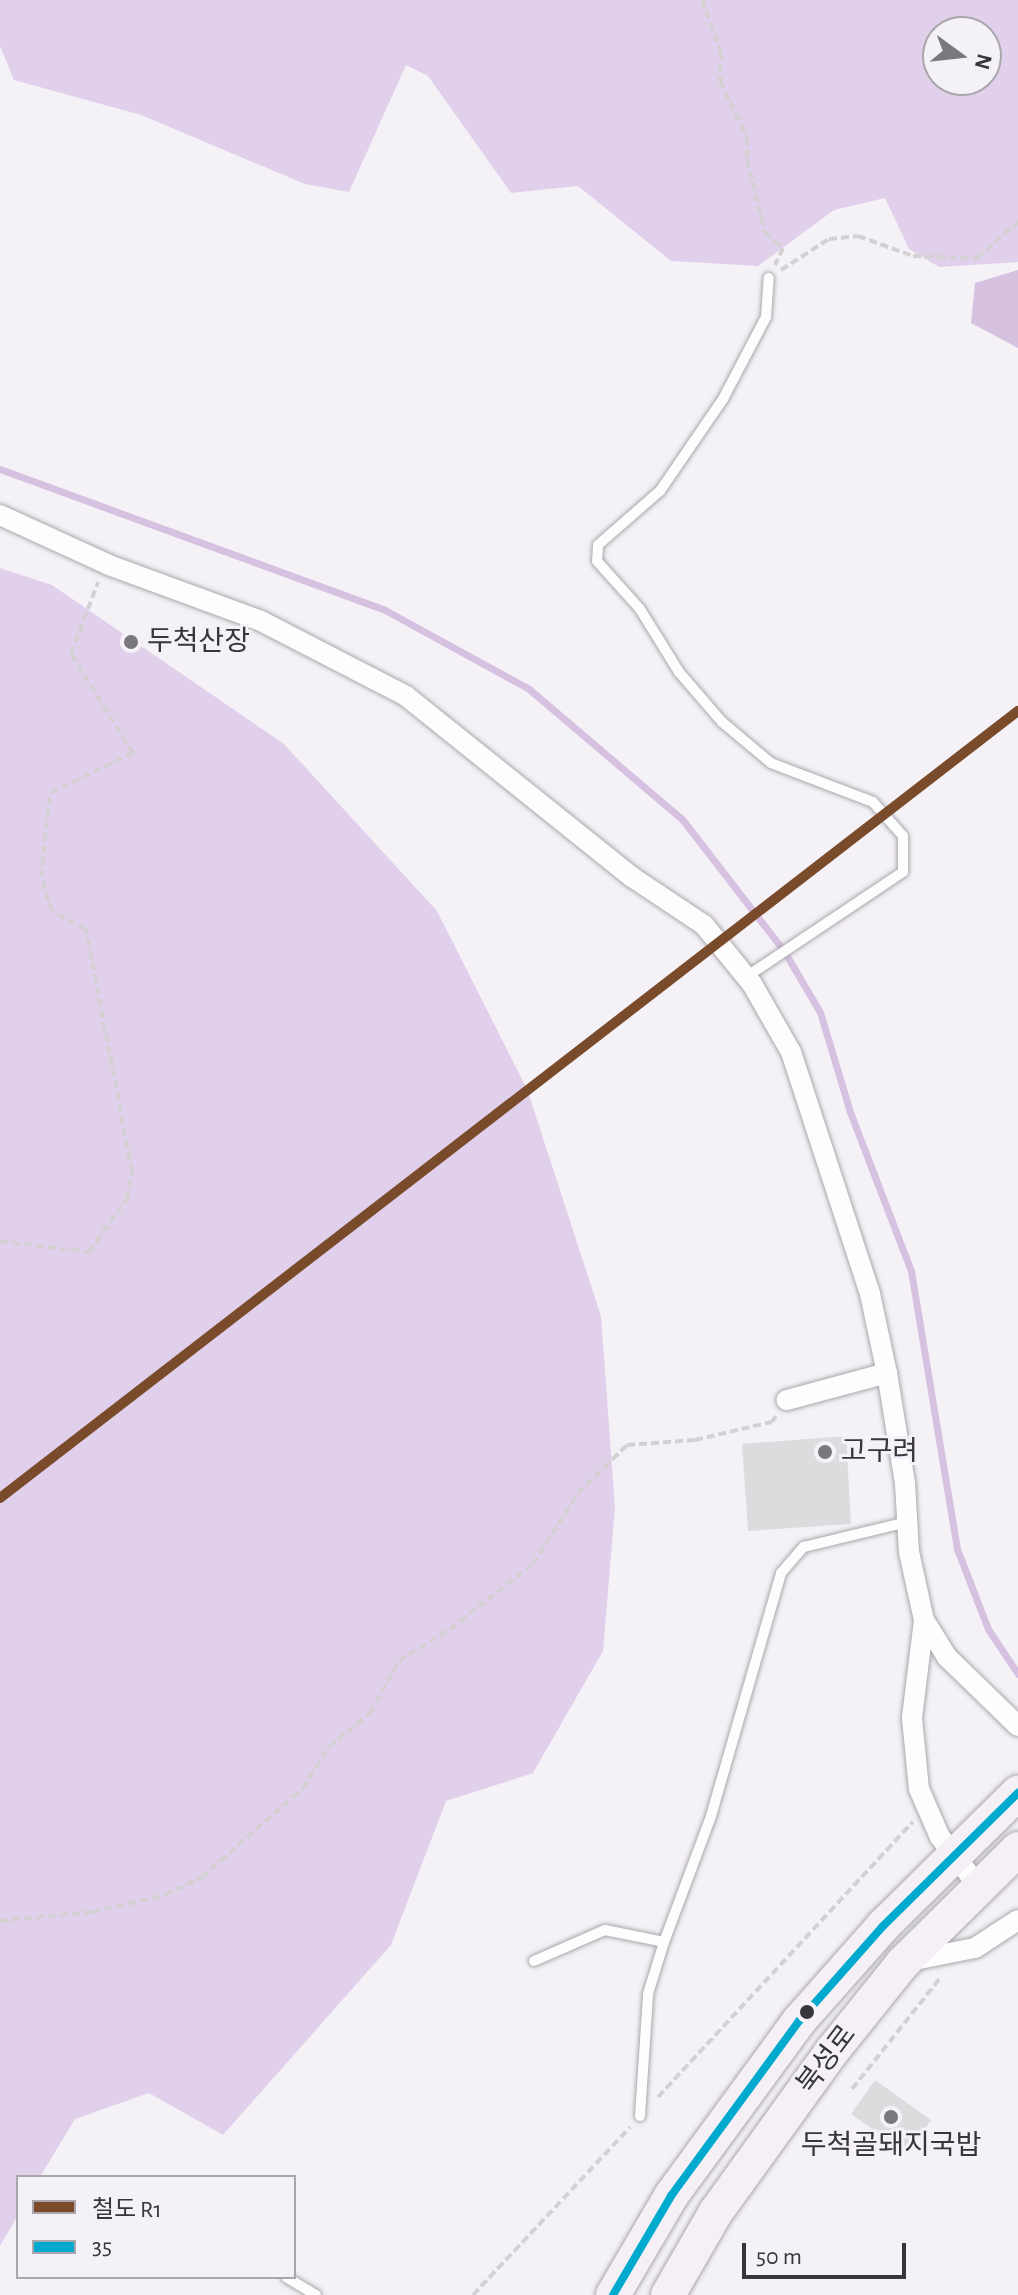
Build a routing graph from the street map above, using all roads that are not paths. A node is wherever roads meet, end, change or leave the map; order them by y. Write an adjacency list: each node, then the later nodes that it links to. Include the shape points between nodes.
1 (769, 278): 3 (lane, via 766,317 723,399 660,491 598,545 597,561 640,609 679,672 722,722 771,763 873,802 903,836 903,872)
2 (0, 515): 3 (street, via 109,565 261,621 406,696 632,877 704,925)
3 (753, 973): 4 (street, via 791,1052 870,1294)
4 (887, 1373): 5 (street); 6 (street)
5 (787, 1400)
6 (907, 1522): 7 (street); 14 (lane, via 804,1547 781,1573 711,1816)
7 (924, 1620): 8 (street, via 947,1657); 11 (street, via 912,1718 925,1809)
8 (1018, 1726)
9 (1018, 1793): 11 (main road, 북성로)
10 (1018, 1849): 12 (main road, 북성로)
11 (953, 1857): 12 (street); 20 (main road, 북성로, via 799,2021 671,2196)
12 (979, 1887): 16 (main road, 북성로)
13 (1018, 1920): 16 (street, via 955,1955)
14 (664, 1942): 15 (lane, via 605,1930); 17 (lane, via 648,1994)
15 (534, 1961)
16 (903, 1963): 21 (main road, 북성로, via 716,2212)
17 (640, 2116)
18 (289, 2279): 19 (lane)
19 (316, 2295)
20 (613, 2295)
21 (668, 2295)

